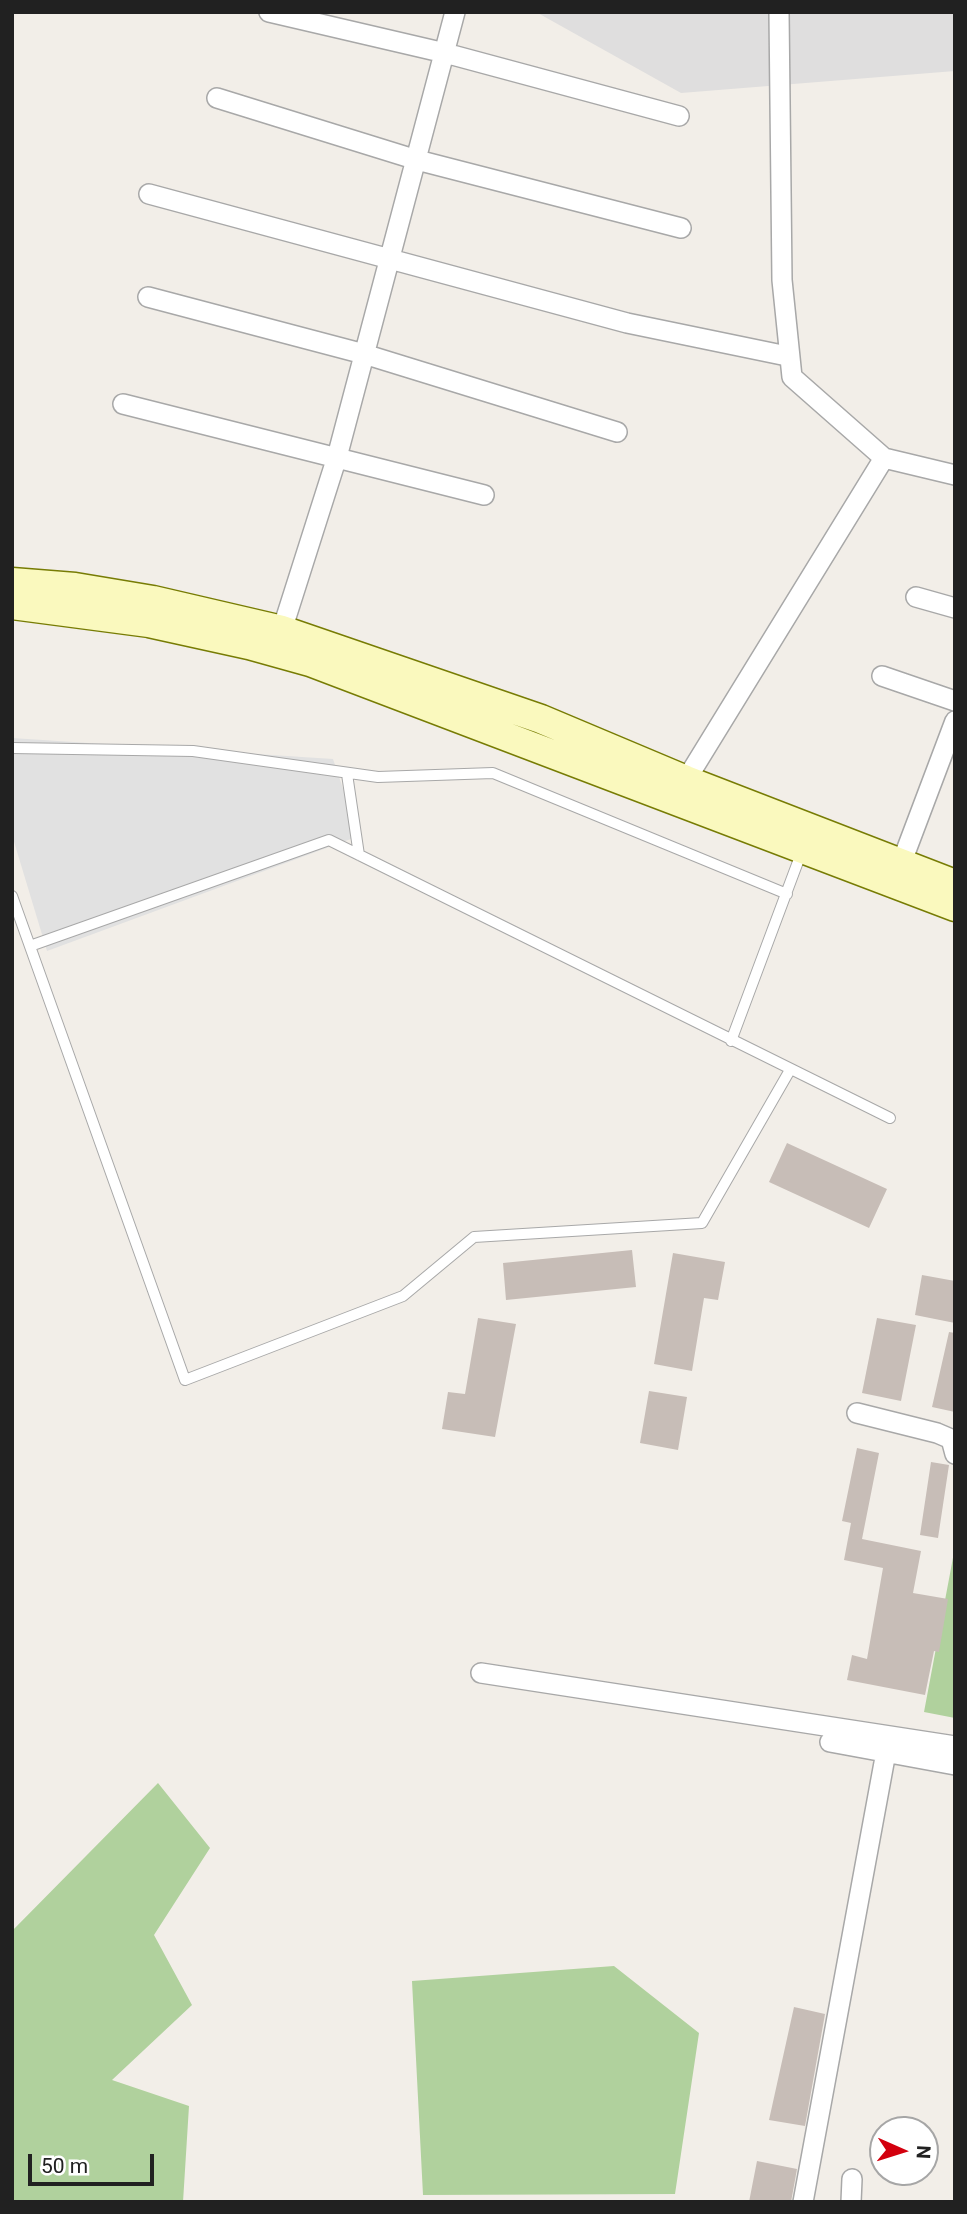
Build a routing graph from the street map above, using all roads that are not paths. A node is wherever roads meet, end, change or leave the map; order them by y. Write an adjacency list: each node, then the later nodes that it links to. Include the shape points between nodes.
1 (269, 12): 4 (street)
2 (455, 12): 4 (street)
3 (779, 12): 13 (street)
4 (445, 53): 6 (street); 7 (street)
5 (217, 98): 7 (street)
6 (679, 116)
7 (417, 160): 9 (street); 10 (street)
8 (149, 194): 10 (street)
9 (681, 228)
10 (391, 260): 12 (street); 13 (street, via 627,323)
11 (148, 297): 12 (street)
12 (364, 354): 15 (street); 16 (street)
13 (787, 356): 17 (street, via 792,377)
14 (123, 404): 16 (street)
15 (617, 432)
16 (337, 457): 19 (street); 24 (street)
17 (884, 458): 18 (street); 30 (street)
18 (955, 475)
19 (484, 495)
20 (12, 582): 24 (main road, via 153,600)
21 (916, 597): 23 (street)
22 (12, 605): 31 (main road, via 149,623 310,662)
23 (955, 608)
24 (282, 630): 30 (main road, via 541,719)
25 (882, 676): 26 (street)
26 (955, 701)
27 (955, 721): 33 (street)
28 (12, 748): 29 (lane, via 192,751)
29 (347, 774): 32 (lane); 35 (lane, via 493,773)
30 (686, 780): 33 (main road)
31 (802, 850): 35 (lane); 37 (main road)
32 (359, 855): 38 (lane, via 329,840); 39 (lane)
33 (901, 864): 34 (main road)
34 (955, 884)
35 (787, 894): 39 (lane)
36 (12, 896): 38 (lane)
37 (955, 907)
38 (30, 946): 40 (lane, via 185,1380 403,1296 474,1237 702,1223)
39 (731, 1041): 40 (lane)
40 (790, 1070): 41 (lane)
41 (890, 1118)
42 (857, 1413): 43 (street, via 937,1433 951,1439)
43 (955, 1454)
44 (481, 1673): 46 (street)
45 (830, 1742): 47 (street)
46 (955, 1746)
47 (886, 1752): 48 (street); 50 (street)
48 (955, 1765)
49 (852, 2179): 51 (street)
50 (803, 2202)
51 (851, 2202)

